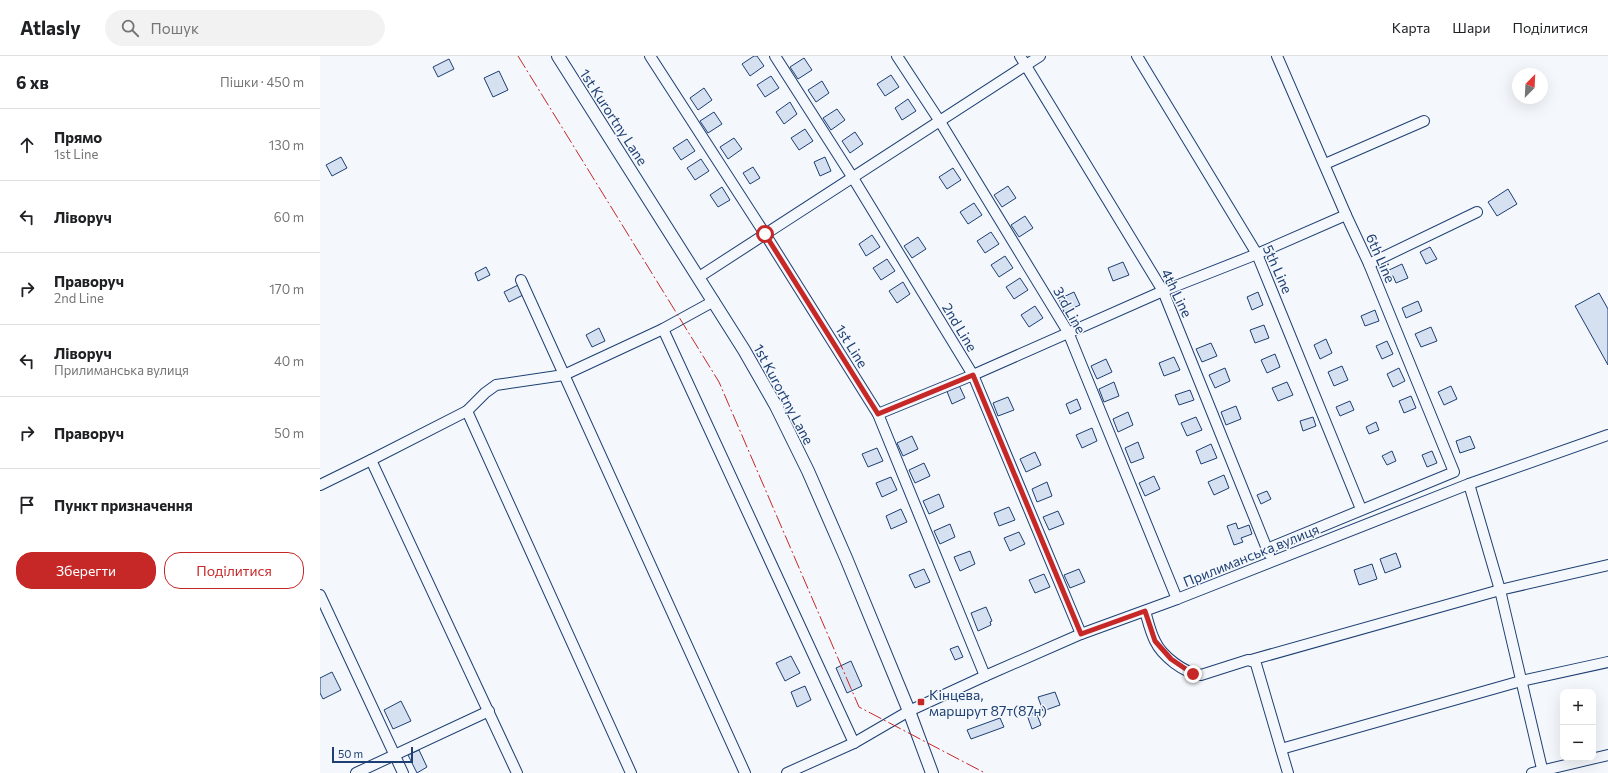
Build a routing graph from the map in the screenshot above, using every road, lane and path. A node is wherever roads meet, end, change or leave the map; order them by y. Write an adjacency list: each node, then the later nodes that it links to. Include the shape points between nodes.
1 (558, 56): 19 (street, 1st Kurortny Lane)
2 (650, 56): 16 (street, 1st Line)
3 (775, 56): 13 (street, 2nd Line)
4 (897, 56): 10 (street, 3rd Line)
5 (1020, 56): 9 (street, 4th Line)
6 (1040, 56): 9 (street)
7 (1137, 56): 17 (street, 5th Line)
8 (1277, 56): 12 (street, 6th Line)
9 (1026, 66): 10 (street); 21 (street, 4th Line)
10 (939, 120): 13 (street); 24 (street, 3rd Line)
11 (1424, 121): 12 (street)
12 (1325, 164): 15 (street, 6th Line)
13 (853, 178): 16 (street); 26 (street, 2nd Line)
14 (1477, 212): 18 (street)
15 (1346, 215): 17 (street); 18 (street, 6th Line)
16 (765, 234): 19 (street); 28 (street, 1st Line)
17 (1257, 254): 21 (street); 33 (street, 5th Line)
18 (1369, 264): 33 (street, 6th Line, via 1454,472)
19 (699, 277): 22 (street, 1st Kurortny Lane)
20 (521, 280): 25 (street)
21 (1163, 291): 24 (street); 34 (street, 4th Line)
22 (714, 301): 23 (street); 47 (street, 1st Kurortny Lane, via 776,406 808,471)
23 (663, 329): 25 (street); 48 (street)
24 (1068, 332): 26 (street); 39 (street, 3rd Line)
25 (564, 375): 27 (street, via 496,385); 57 (street)
26 (973, 375): 28 (street); 41 (street, 2nd Line)
27 (467, 411): 30 (street); 56 (street)
28 (878, 414): 44 (street, 1st Line)
29 (1608, 435): 31 (street, Прилиманська вулиця)
30 (372, 460): 32 (street); 46 (street)
31 (1469, 484): 35 (street, Прилиманська вулиця); 37 (street)
32 (320, 485)
33 (1362, 509): 34 (street)
34 (1267, 549): 35 (street, 4th Line)
35 (1271, 561): 39 (street, Прилиманська вулиця)
36 (1608, 565): 37 (street)
37 (1500, 590): 42 (street); 45 (street)
38 (320, 595): 51 (street)
39 (1177, 599): 40 (street, Прилиманська вулиця)
40 (1145, 611): 41 (street, Прилиманська вулиця); 42 (street, via 1155,641 1171,659 1193,674 1200,675)
41 (1081, 634): 44 (street, Прилиманська вулиця)
42 (1251, 660): 49 (street, via 1256,664)
43 (1608, 662): 45 (street)
44 (985, 676): 47 (street, Прилиманська вулиця)
45 (1521, 681): 49 (street); 52 (street)
46 (489, 711): 51 (street); 55 (street)
47 (909, 711): 48 (street, Прилиманська вулиця); 59 (street, 1st Kurortny Lane)
48 (854, 742): 58 (street, Прилиманська вулиця)
49 (1281, 749): 60 (street)
50 (1608, 755): 52 (street)
51 (395, 756): 53 (street); 54 (street)
52 (1542, 772): 61 (street)
53 (356, 773)
54 (403, 773)
55 (517, 773)
56 (632, 773)
57 (745, 773)
58 (787, 773)
59 (932, 773)
60 (1288, 773)
61 (1532, 773)

